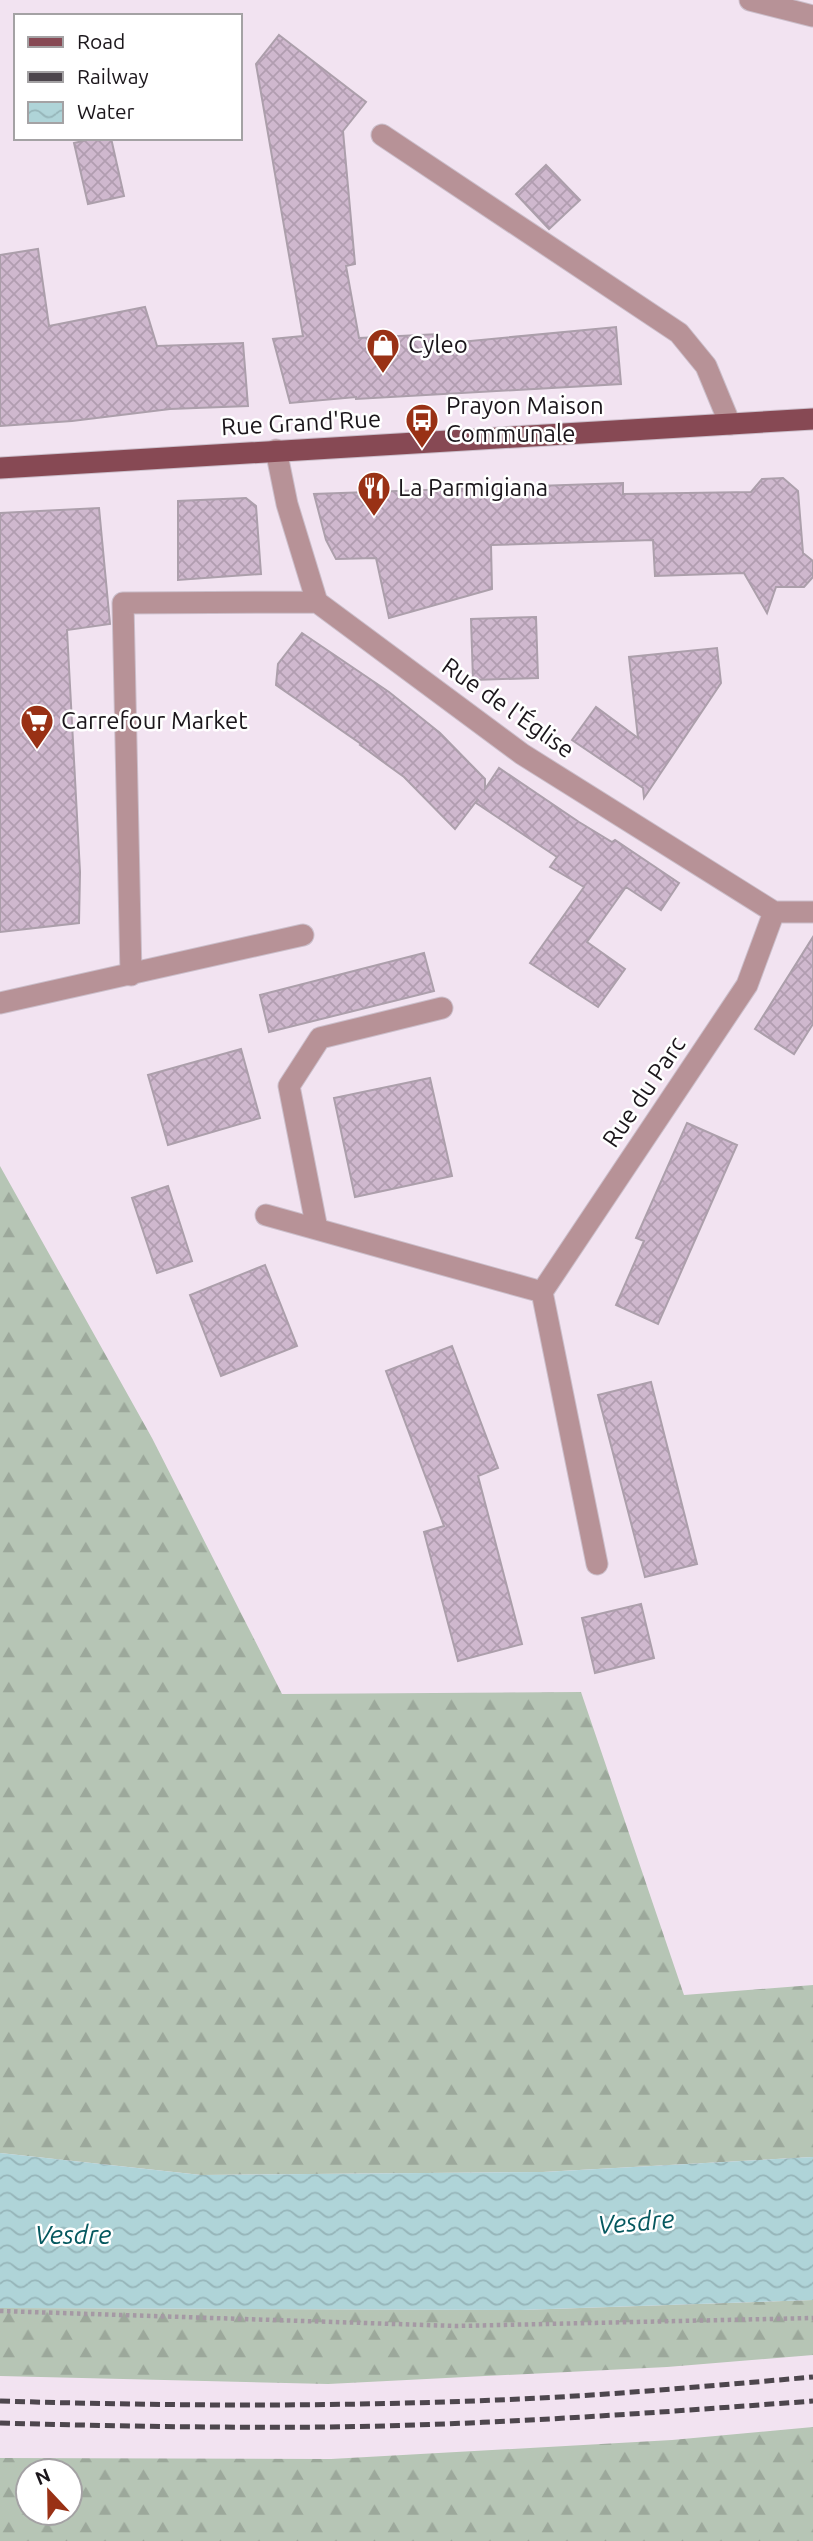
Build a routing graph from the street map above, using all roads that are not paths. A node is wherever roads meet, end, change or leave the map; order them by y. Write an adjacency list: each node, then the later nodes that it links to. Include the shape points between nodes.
1 (750, 0): 2 (street)
2 (813, 16)
3 (382, 135): 5 (street, via 679,332 706,366)
4 (813, 419): 5 (main road, Rue Grand'Rue)
5 (730, 424): 6 (main road, Rue Grand'Rue)
6 (276, 450): 7 (main road, Rue Grand'Rue); 8 (street)
7 (0, 468)
8 (317, 602): 9 (street, Rue de l'Église, via 522,754); 12 (street, via 123,603)
9 (774, 912): 10 (street); 17 (street, Rue du Parc, via 747,985)
10 (813, 912)
11 (303, 935): 12 (street)
12 (131, 975): 13 (street)
13 (0, 1003)
14 (442, 1008): 16 (street, via 320,1038 289,1086)
15 (266, 1215): 16 (street)
16 (317, 1229): 17 (street)
17 (542, 1293): 18 (street)
18 (597, 1564)

